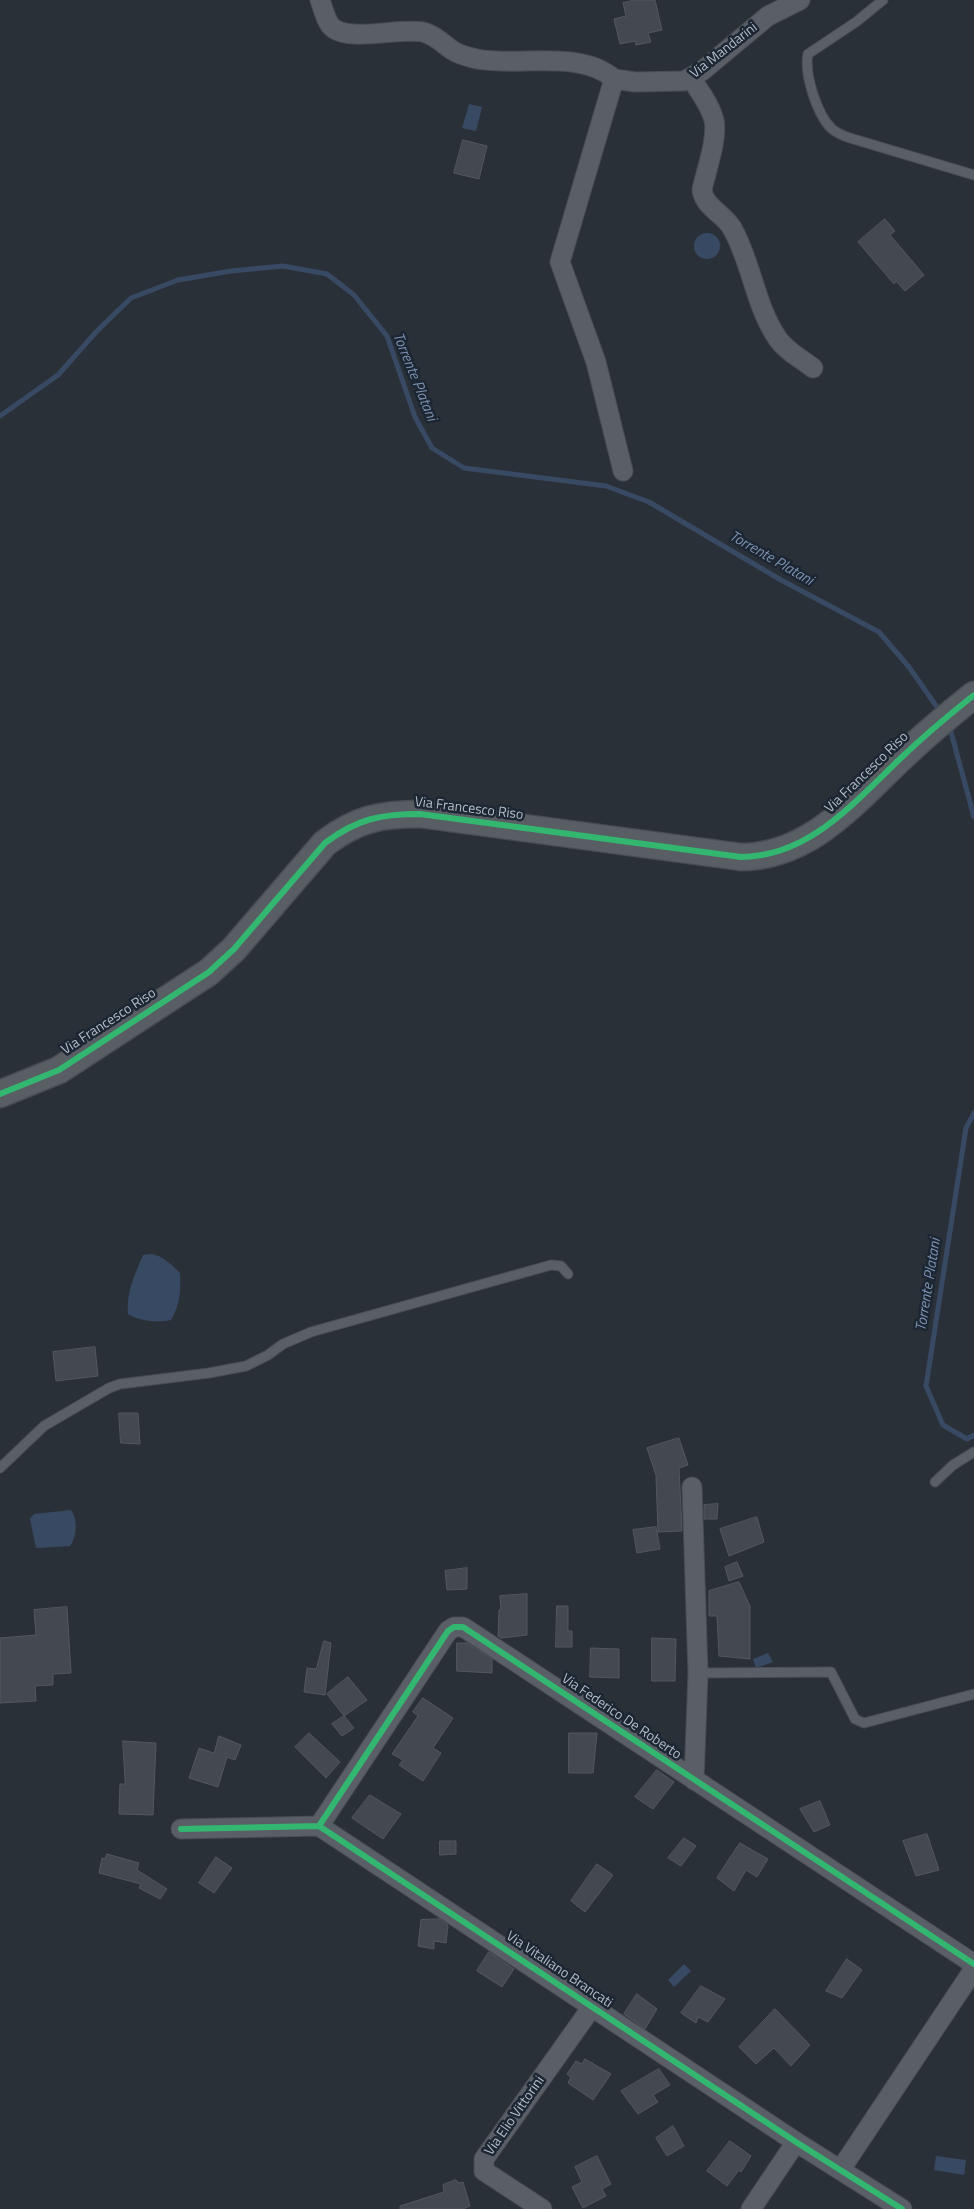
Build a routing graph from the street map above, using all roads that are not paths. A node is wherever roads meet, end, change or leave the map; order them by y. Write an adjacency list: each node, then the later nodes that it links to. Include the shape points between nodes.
1 (320, 0): 5 (street, via 330,24 339,32 359,35 423,32 439,38 460,54 479,59 572,61 604,70)
2 (800, 0): 4 (street, Via Mandarini, via 768,16)
3 (883, 0): 6 (lane, via 808,54 806,62 818,108 834,130 850,138)
4 (691, 78): 5 (street, Via Mandarini, via 684,82); 7 (street, via 714,120 702,190 704,200 725,220 738,239 759,299 778,340)
5 (614, 79): 8 (street, via 560,262 596,362)
6 (974, 175)
7 (813, 368)
8 (623, 471)
9 (974, 694): 10 (street, Via Francesco Riso, via 932,728 830,825 792,847 759,857 420,814 389,814 368,819 324,843 234,949 209,972 59,1070)
10 (0, 1094)
11 (568, 1274): 13 (lane, via 560,1266 551,1265 311,1332 246,1366 120,1384 44,1426)
12 (974, 1452): 14 (lane)
13 (0, 1468)
14 (935, 1482)
15 (692, 1487): 16 (street)
16 (698, 1673): 17 (lane, via 831,1672 855,1719 864,1723); 18 (street)
17 (974, 1694)
18 (694, 1780): 19 (street, Via Federico De Roberto, via 463,1627 454,1627 448,1631); 21 (street, Via Federico De Roberto)
19 (319, 1826): 20 (street); 23 (street, Via Vitaliano Brancati)
20 (181, 1829)
21 (974, 1964)
22 (974, 1969): 25 (street)
23 (592, 2008): 24 (street, Via Vitaliano Brancati); 26 (street, Via Elio Vittorini, via 484,2160 484,2171)
24 (796, 2142): 25 (street, Via Vitaliano Brancati); 27 (street)
25 (841, 2169): 28 (street, Via Vitaliano Brancati)
26 (542, 2209)
27 (751, 2209)
28 (902, 2209)

